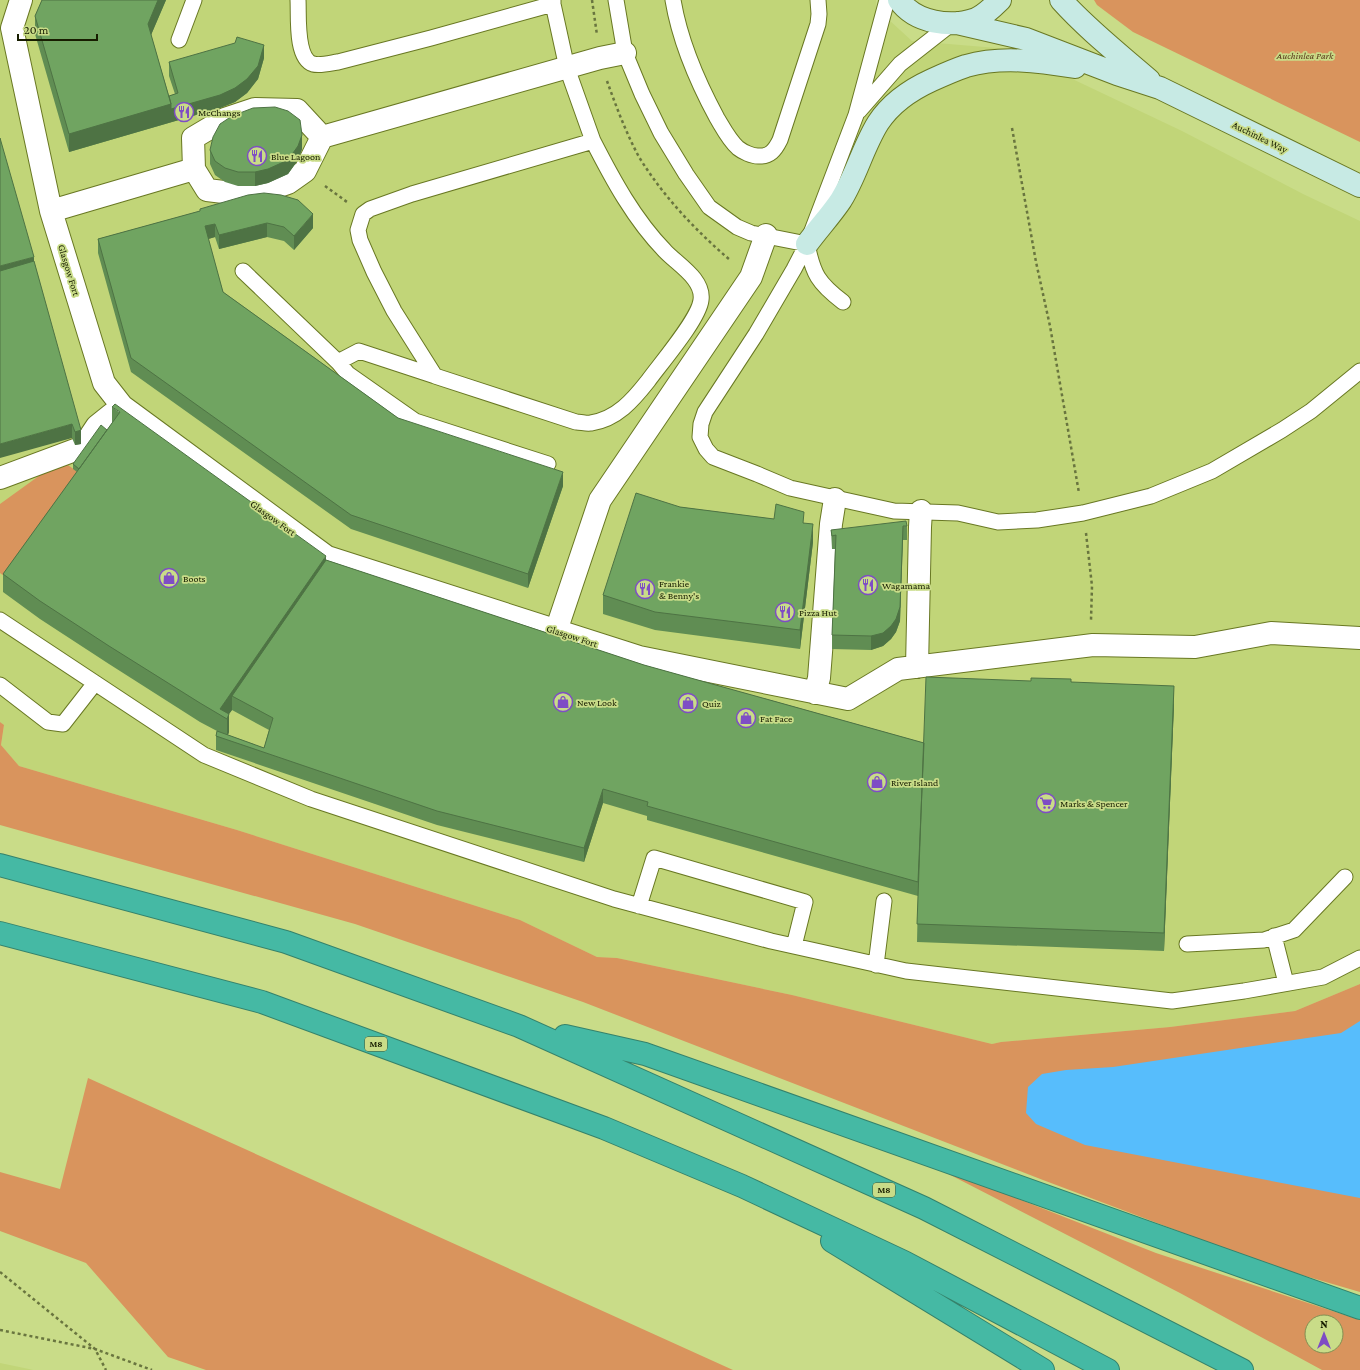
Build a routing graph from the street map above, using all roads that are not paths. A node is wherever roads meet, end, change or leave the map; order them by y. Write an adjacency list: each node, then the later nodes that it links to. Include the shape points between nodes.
1 (194, 0): 13 (lane)
2 (298, 0): 10 (lane, via 299,39 304,54 313,64 326,64 369,54)
3 (616, 0): 14 (lane)
4 (673, 0): 5 (lane, via 680,33 693,69 726,134 738,149 763,157 776,149 780,140 818,24)
5 (818, 0)
6 (887, 0): 18 (lane)
7 (899, 0): 12 (street, Auchinlea Way, via 917,15 933,22)
8 (1000, 0): 12 (street, via 976,18)
9 (1061, 0): 17 (street, Auchinlea Way, via 1094,34)
10 (553, 2): 15 (lane)
11 (13, 4): 23 (street, Glasgow Fort, via 12,28)
12 (954, 24): 16 (street, Auchinlea Way, via 1026,39); 18 (lane, via 900,64)
13 (179, 40)
14 (625, 53): 15 (street); 24 (lane, via 661,133 709,207 737,227 751,233)
15 (567, 68): 19 (street); 20 (lane)
16 (1117, 74): 17 (street, Auchinlea Way); 25 (street, via 1056,64 1005,61 966,66 921,85 897,100 878,123 841,200)
17 (1160, 88): 22 (street, Auchinlea Way)
18 (856, 115): 25 (lane)
19 (322, 136): 21 (street, via 305,171 288,183 271,189 232,193 208,190); 21 (street, via 297,110 255,109 226,119 193,138)
20 (593, 141): 30 (lane, via 412,194 363,214 358,230 374,272 394,311); 30 (lane, via 614,181 653,239 700,286 702,298 699,310 634,399 610,417 590,424 576,422)
21 (194, 169): 23 (street)
22 (1360, 186)
23 (51, 211): 31 (street, Glasgow Fort, via 104,383)
24 (766, 235): 25 (lane); 37 (street, via 751,276 600,500)
25 (807, 244): 27 (lane, via 815,274 831,293); 34 (lane, via 756,334 705,412 700,437 713,457 790,488)
26 (243, 271): 28 (lane)
27 (843, 302)
28 (338, 362): 30 (lane, via 359,351); 32 (lane, via 348,374 415,421)
29 (1360, 371): 35 (lane, via 1311,411 1282,430 1212,471 1151,496 1083,514 1037,520 998,522 958,513)
30 (435, 376)
31 (122, 406): 33 (street, via 97,426 83,447); 37 (street, Glasgow Fort, via 327,557)
32 (548, 464)
33 (0, 478)
34 (835, 499): 35 (lane, via 894,511); 42 (street, via 819,678)
35 (921, 511): 39 (street)
36 (0, 620): 40 (lane)
37 (556, 631): 42 (street, Glasgow Fort, via 639,657)
38 (1360, 638): 39 (street, via 1271,633 1195,647 1093,645)
39 (917, 667): 42 (street, Glasgow Fort, via 898,669 848,699)
40 (95, 683): 41 (lane, via 63,724 48,722); 46 (lane, via 204,755 311,799)
41 (0, 685)
42 (815, 692)
43 (0, 865): 54 (highway, M8, via 286,942)
44 (1345, 877): 48 (lane, via 1294,930)
45 (884, 901): 52 (lane)
46 (638, 906): 50 (lane); 50 (lane, via 654,858 805,902)
47 (0, 933): 55 (highway, M8, via 262,1002 604,1128)
48 (1274, 936): 49 (lane, via 1264,940); 53 (lane)
49 (1187, 944)
50 (794, 946): 52 (lane)
51 (1360, 958): 53 (lane, via 1323,977)
52 (876, 965): 53 (lane, via 906,971 1172,1001)
53 (1286, 984)
54 (519, 1026): 56 (highway, via 645,1054); 59 (highway, M8, via 924,1208)
55 (742, 1186): 57 (highway); 58 (highway, M8, via 904,1262)
56 (1360, 1308)
57 (1043, 1370)
58 (1108, 1370)
59 (1242, 1370)

